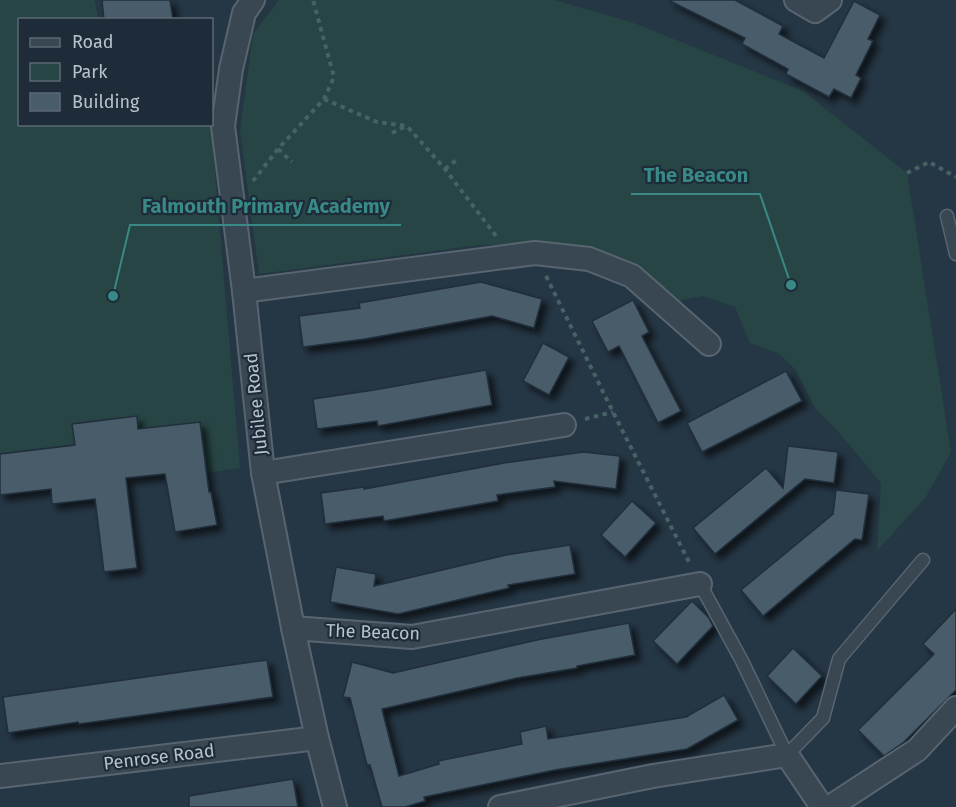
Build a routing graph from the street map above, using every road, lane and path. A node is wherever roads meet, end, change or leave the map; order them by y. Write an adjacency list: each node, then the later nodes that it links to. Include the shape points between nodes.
1 (253, 0): 12 (street, Jubilee Road, via 244,13 223,126)
2 (314, 0): 3 (path, via 334,77)
3 (324, 99): 4 (path, via 377,122); 6 (path)
4 (407, 126): 5 (path); 9 (path)
5 (392, 133)
6 (278, 149): 8 (path); 12 (path)
7 (459, 158): 9 (path)
8 (292, 162)
9 (445, 169): 16 (path)
10 (907, 173): 11 (path, via 929,162)
11 (956, 177)
12 (233, 208): 17 (street, Jubilee Road)
13 (947, 216): 15 (lane)
14 (535, 253): 16 (street); 18 (street, via 589,259 632,276); 19 (path)
15 (956, 254)
16 (510, 256): 17 (street)
17 (244, 291): 21 (street, Jubilee Road)
18 (709, 344)
19 (613, 412): 20 (path); 23 (path)
20 (564, 425): 21 (street)
21 (263, 473): 24 (street, Jubilee Road)
22 (923, 560): 27 (lane, via 839,659 823,718)
23 (700, 584): 24 (street, The Beacon, via 412,637); 27 (lane)
24 (293, 628): 26 (street, Jubilee Road)
25 (956, 708): 32 (street, via 917,750)
26 (317, 738): 28 (street, Penrose Road); 29 (street, Jubilee Road)
27 (787, 755): 30 (street, via 653,776); 31 (street)
28 (0, 776)
29 (335, 807)
30 (500, 807)
31 (822, 807)
32 (830, 807)

